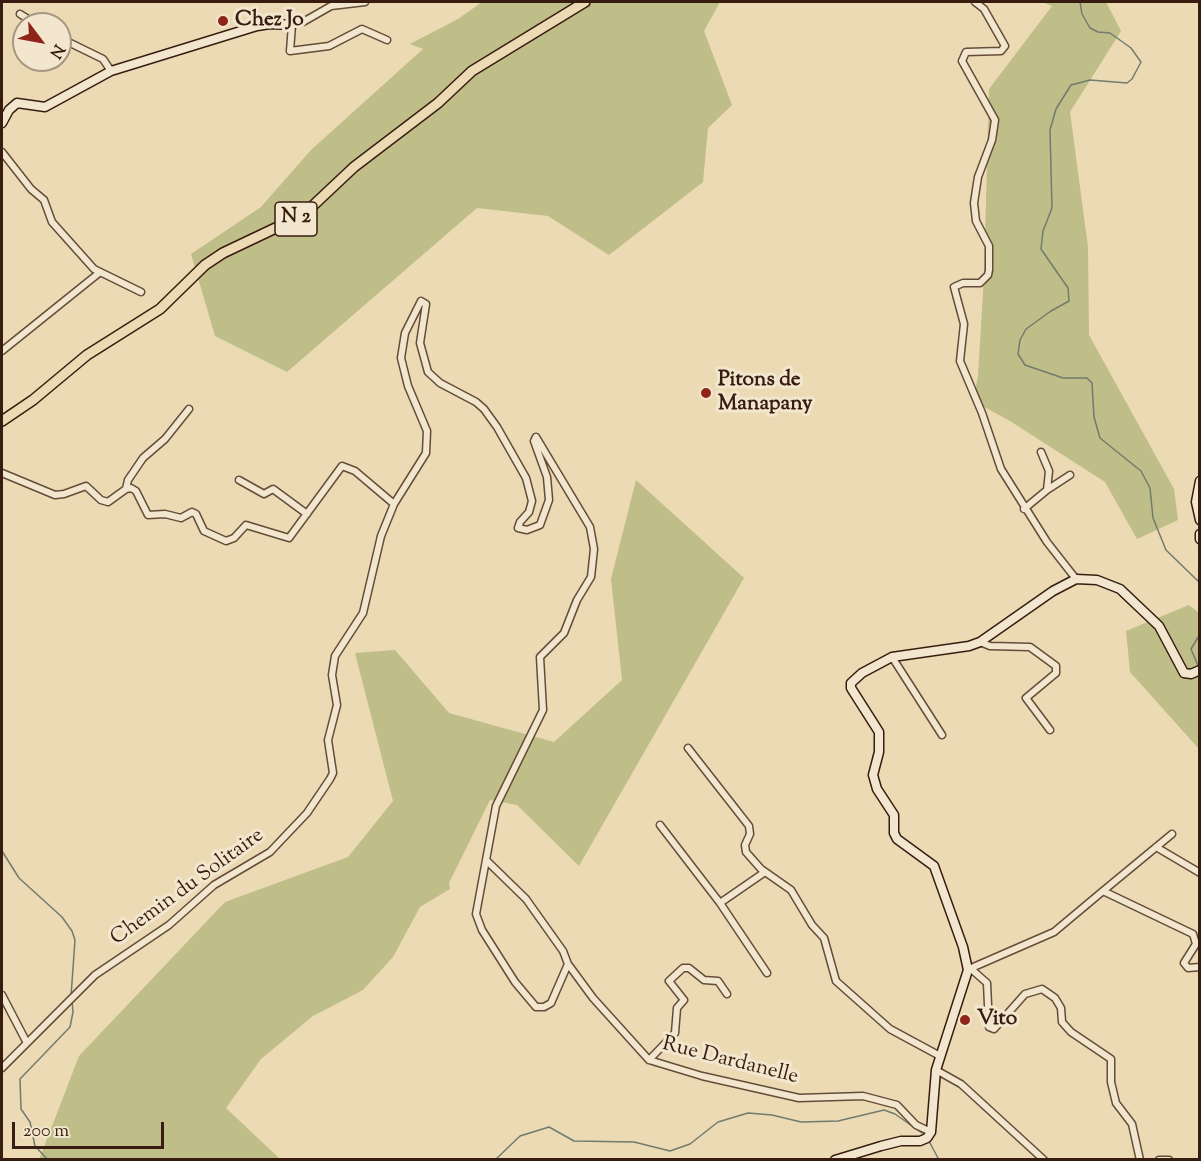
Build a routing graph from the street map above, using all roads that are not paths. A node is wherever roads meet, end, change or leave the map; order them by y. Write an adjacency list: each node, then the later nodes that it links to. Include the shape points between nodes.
1 (365, 2): 4 (street, via 332,6)
2 (585, 2): 14 (main road, N 2, via 472,71 303,214 205,265 160,309 87,355)
3 (975, 2): 23 (street, via 984,9 1005,46 1001,51 966,52 962,61 995,120 974,203 976,220 989,246 988,275 980,283 954,287 964,324 960,361 1001,469)
4 (292, 25): 5 (street, via 290,51 329,46 362,29); 7 (main road, via 257,26)
5 (387, 40)
6 (72, 44): 7 (street, via 103,59)
7 (111, 71): 8 (main road, via 45,107 17,103)
8 (2, 120)
9 (2, 152): 10 (street, via 44,200 52,222)
10 (99, 273): 11 (street); 12 (street)
11 (141, 292)
12 (2, 351)
13 (189, 409): 20 (street, via 165,439 143,458)
14 (2, 421)
15 (1041, 452): 21 (street, via 1049,471)
16 (2, 473): 20 (street, via 55,495 86,486 108,502)
17 (1070, 475): 21 (street)
18 (238, 480): 24 (street, via 264,494 273,489)
19 (1200, 482): 25 (main road, via 1196,502)
20 (126, 489): 24 (street, via 136,491 148,515 181,518 192,512 204,531 226,542 246,525 289,538)
21 (1047, 490): 23 (street)
22 (394, 504): 24 (street, via 355,471 342,466); 38 (street, via 426,453 426,424 400,358 417,304 424,302 420,343 428,372 484,410 526,478 532,501 519,528 527,530 540,525 549,500 548,477 534,441 536,437 590,528 594,549 591,577 564,633 540,657 543,710 496,806); 49 (street, Chemin du Solitaire, via 381,536 363,613 335,656 332,675 337,705 328,740 333,773 325,787 307,813 270,852 214,885 169,926 104,968)
23 (1024, 509): 28 (street)
24 (307, 514)
25 (1200, 520)
26 (1200, 534): 27 (main road)
27 (1200, 539)
28 (1076, 579): 29 (main road); 31 (main road, via 1110,584 1132,599 1159,626 1184,673)
29 (980, 642): 30 (main road); 32 (street, via 1030,647 1054,663 1056,673 1026,698)
30 (892, 657): 33 (street); 45 (main road, via 851,683 879,732 873,781 894,815 897,839 934,866)
31 (1195, 672)
32 (1050, 729)
33 (942, 735)
34 (688, 748): 39 (street, via 749,826 746,852)
35 (660, 825): 42 (street)
36 (1172, 834): 37 (street)
37 (1156, 848): 40 (street); 41 (street)
38 (486, 860): 43 (street, Rue Dardanelle, via 526,899); 43 (street, via 476,914 515,982 536,1007 551,1003)
39 (765, 872): 42 (street); 50 (street, via 796,895 829,947 836,981 844,990 890,1029)
40 (1200, 873)
41 (1103, 891): 44 (street, via 1193,934 1196,944 1184,963 1188,969); 45 (street, via 1054,932)
42 (720, 903): 46 (street)
43 (568, 964): 51 (street, Rue Dardanelle, via 593,998)
44 (1200, 967)
45 (969, 969): 50 (main road); 57 (street, via 987,983 989,1027 994,1029 1025,994 1042,989 1055,998 1062,1022 1071,1032 1111,1059 1116,1103 1132,1124)
46 (767, 973)
47 (727, 994): 51 (street, via 718,981 705,980 683,968 669,981 684,1000 677,1008 675,1033)
48 (2, 995): 49 (street)
49 (27, 1043): 52 (street, Chemin du Solitaire)
50 (940, 1056): 53 (main road)
51 (649, 1059): 54 (street, Rue Dardanelle, via 702,1076 799,1098 863,1096 897,1105 916,1125)
52 (2, 1068)
53 (936, 1070): 54 (main road); 56 (street, via 961,1084)
54 (931, 1132): 55 (main road, via 920,1142 901,1142)
55 (835, 1160)
56 (1044, 1160)
57 (1140, 1160)
58 (1159, 1160): 59 (street)
59 (1169, 1160)

